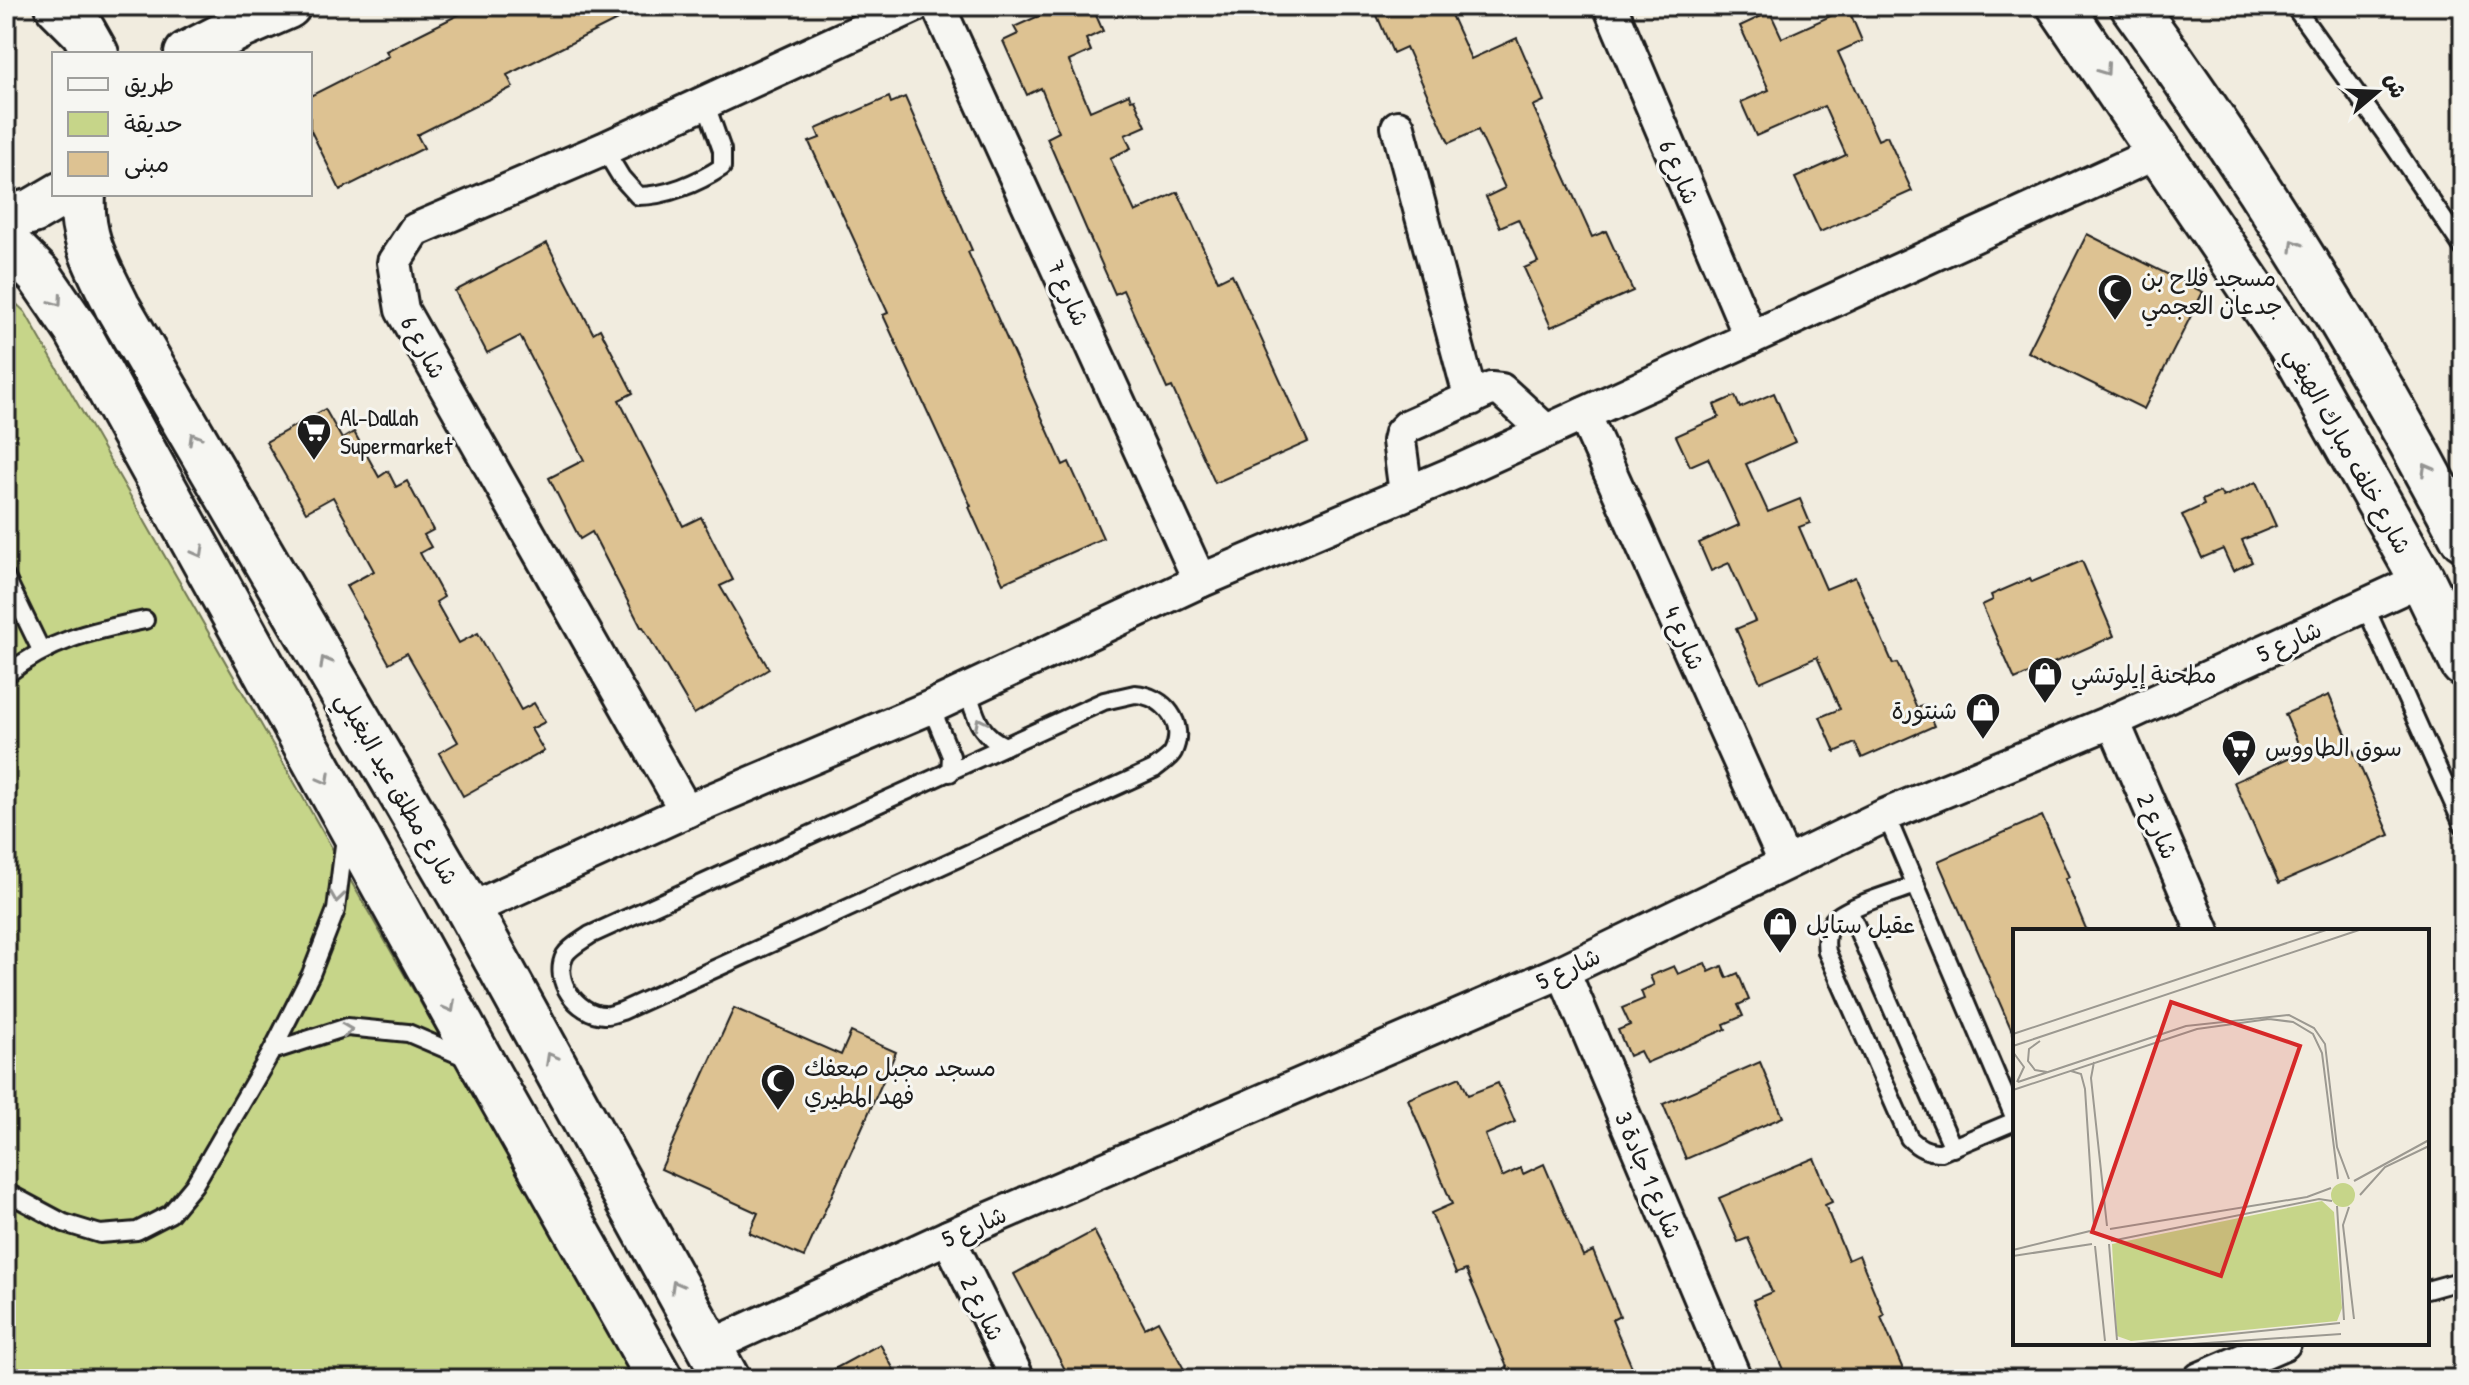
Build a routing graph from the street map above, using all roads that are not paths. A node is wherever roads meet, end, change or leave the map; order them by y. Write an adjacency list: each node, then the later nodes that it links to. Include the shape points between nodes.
1 (62, 6): 9 (street)
2 (288, 6): 10 (street)
3 (914, 6): 11 (street, شارع 6)
4 (938, 6): 28 (street, شارع 7)
5 (1610, 6): 20 (street, شارع 6)
6 (2060, 6): 14 (street, شارع خلف مبارك الهيفي, one-way to 14)
7 (2133, 6): 25 (street, one-way to 7, via 2287,230)
8 (2294, 6): 19 (lane)
9 (95, 52)
10 (191, 52)
11 (705, 102): 13 (street, شارع 6); 13 (lane, via 722,150 722,167 710,175 656,196 638,196)
12 (1398, 127): 21 (street)
13 (604, 149): 39 (street, شارع 6, via 415,230 394,262 402,310)
14 (2158, 152): 20 (street); 27 (street, شارع خلف مبارك الهيفي, via 2291,346)
15 (59, 196): 17 (street)
16 (83, 196): 45 (street, شارع مطلق عيد البغيلي, one-way to 16, via 117,306 89,251)
17 (6, 218)
18 (6, 242): 41 (street, one-way to 41, via 39,275 76,329)
19 (2463, 248)
20 (1751, 338): 22 (street)
21 (1471, 399): 23 (street, via 1501,390); 24 (street, via 1401,433)
22 (1584, 414): 23 (street); 43 (street, شارع 4)
23 (1546, 431): 24 (street)
24 (1406, 493): 28 (street)
25 (2463, 538)
26 (6, 578): 31 (lane)
27 (2422, 579): 29 (street, شارع 5); 32 (street, شارع خلف مبارك الهيفي)
28 (1200, 581): 34 (street)
29 (2365, 606): 36 (street, شارع 5); 42 (lane)
30 (145, 620): 31 (lane)
31 (41, 650): 33 (lane)
32 (2463, 664)
33 (6, 675)
34 (967, 690): 35 (street); 37 (lane, one-way to 34, via 990,740 980,726)
35 (931, 707): 38 (lane, via 951,756); 39 (street)
36 (2113, 721): 40 (street, شارع 5); 47 (street, شارع 2)
37 (1005, 746): 38 (lane); 38 (lane, via 1104,701 1135,694 1150,695 1169,708 1177,732 1172,754 1154,769 622,1011 606,1016 587,1012 570,997 561,973 566,953 590,935)
38 (950, 773)
39 (686, 811): 45 (street)
40 (1886, 815): 43 (street, شارع 5); 44 (lane)
41 (347, 819): 49 (lane, one-way to 49, via 336,910); 50 (street, one-way to 50)
42 (2463, 825)
43 (1785, 862): 48 (street, شارع 5)
44 (1916, 885): 46 (lane); 51 (lane)
45 (469, 910): 59 (street, شارع مطلق عيد البغيلي, one-way to 45)
46 (1849, 910): 53 (lane); 53 (lane, via 1832,922 1827,952 1909,1138 1929,1152)
47 (2202, 929)
48 (1563, 971): 55 (street, شارع 5); 62 (street, شارع 1 جادة 3)
49 (272, 1051): 50 (lane, one-way to 50, via 347,1027 408,1033); 54 (lane, via 194,1185 170,1214 137,1231 100,1234 64,1223)
50 (483, 1065): 60 (street)
51 (2013, 1115)
52 (2013, 1121): 53 (lane)
53 (1953, 1148)
54 (6, 1192)
55 (948, 1237): 59 (street, شارع 5); 61 (street, شارع 2)
56 (2463, 1280): 57 (lane)
57 (2429, 1289)
58 (2279, 1345): 63 (street)
59 (718, 1363)
60 (660, 1379)
61 (1018, 1379)
62 (1735, 1379)
63 (2200, 1379)

